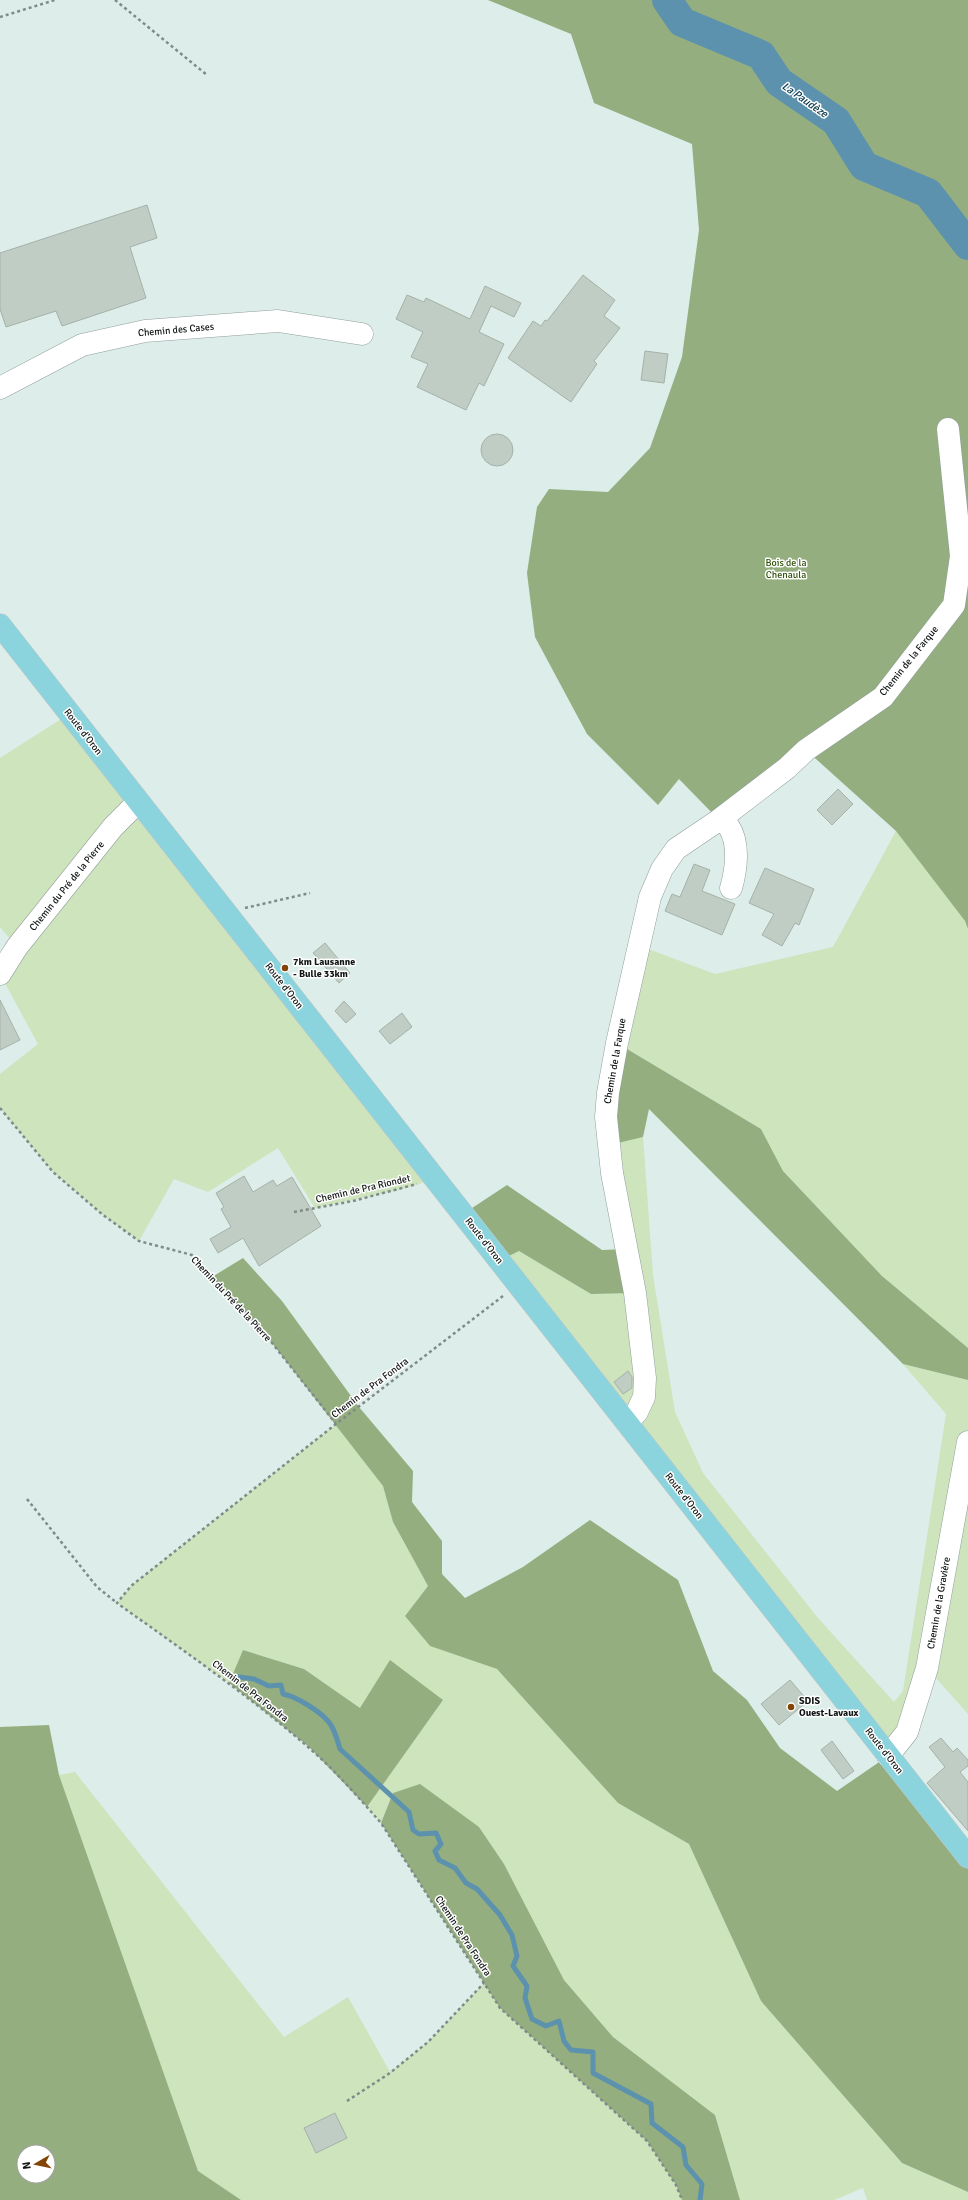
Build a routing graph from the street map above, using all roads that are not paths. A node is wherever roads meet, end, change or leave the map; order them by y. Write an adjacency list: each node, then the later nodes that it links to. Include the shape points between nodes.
1 (362, 334): 2 (street, Chemin des Cases, via 278,321 145,331 82,345)
2 (0, 388)
3 (948, 429): 6 (street, Chemin de la Farque, via 961,556 954,605 883,697 806,750 787,768)
4 (0, 625): 5 (main road, Route d'Oron)
5 (138, 802): 8 (street, Chemin du Pré de la Pierre, via 113,827); 9 (main road, Route d'Oron)
6 (719, 820): 7 (street, via 729,826 734,841 736,872); 9 (street, Chemin de la Farque, via 676,848 662,869 650,897 608,1093 606,1117 612,1173 635,1293 645,1378 644,1397 637,1412)
7 (731, 888)
8 (3, 960)
9 (627, 1423): 11 (main road, Route d'Oron)
10 (968, 1442): 11 (street, Chemin de la Gravière, via 927,1668 907,1732)
11 (888, 1756): 12 (main road, Route d'Oron)
12 (968, 1857)

